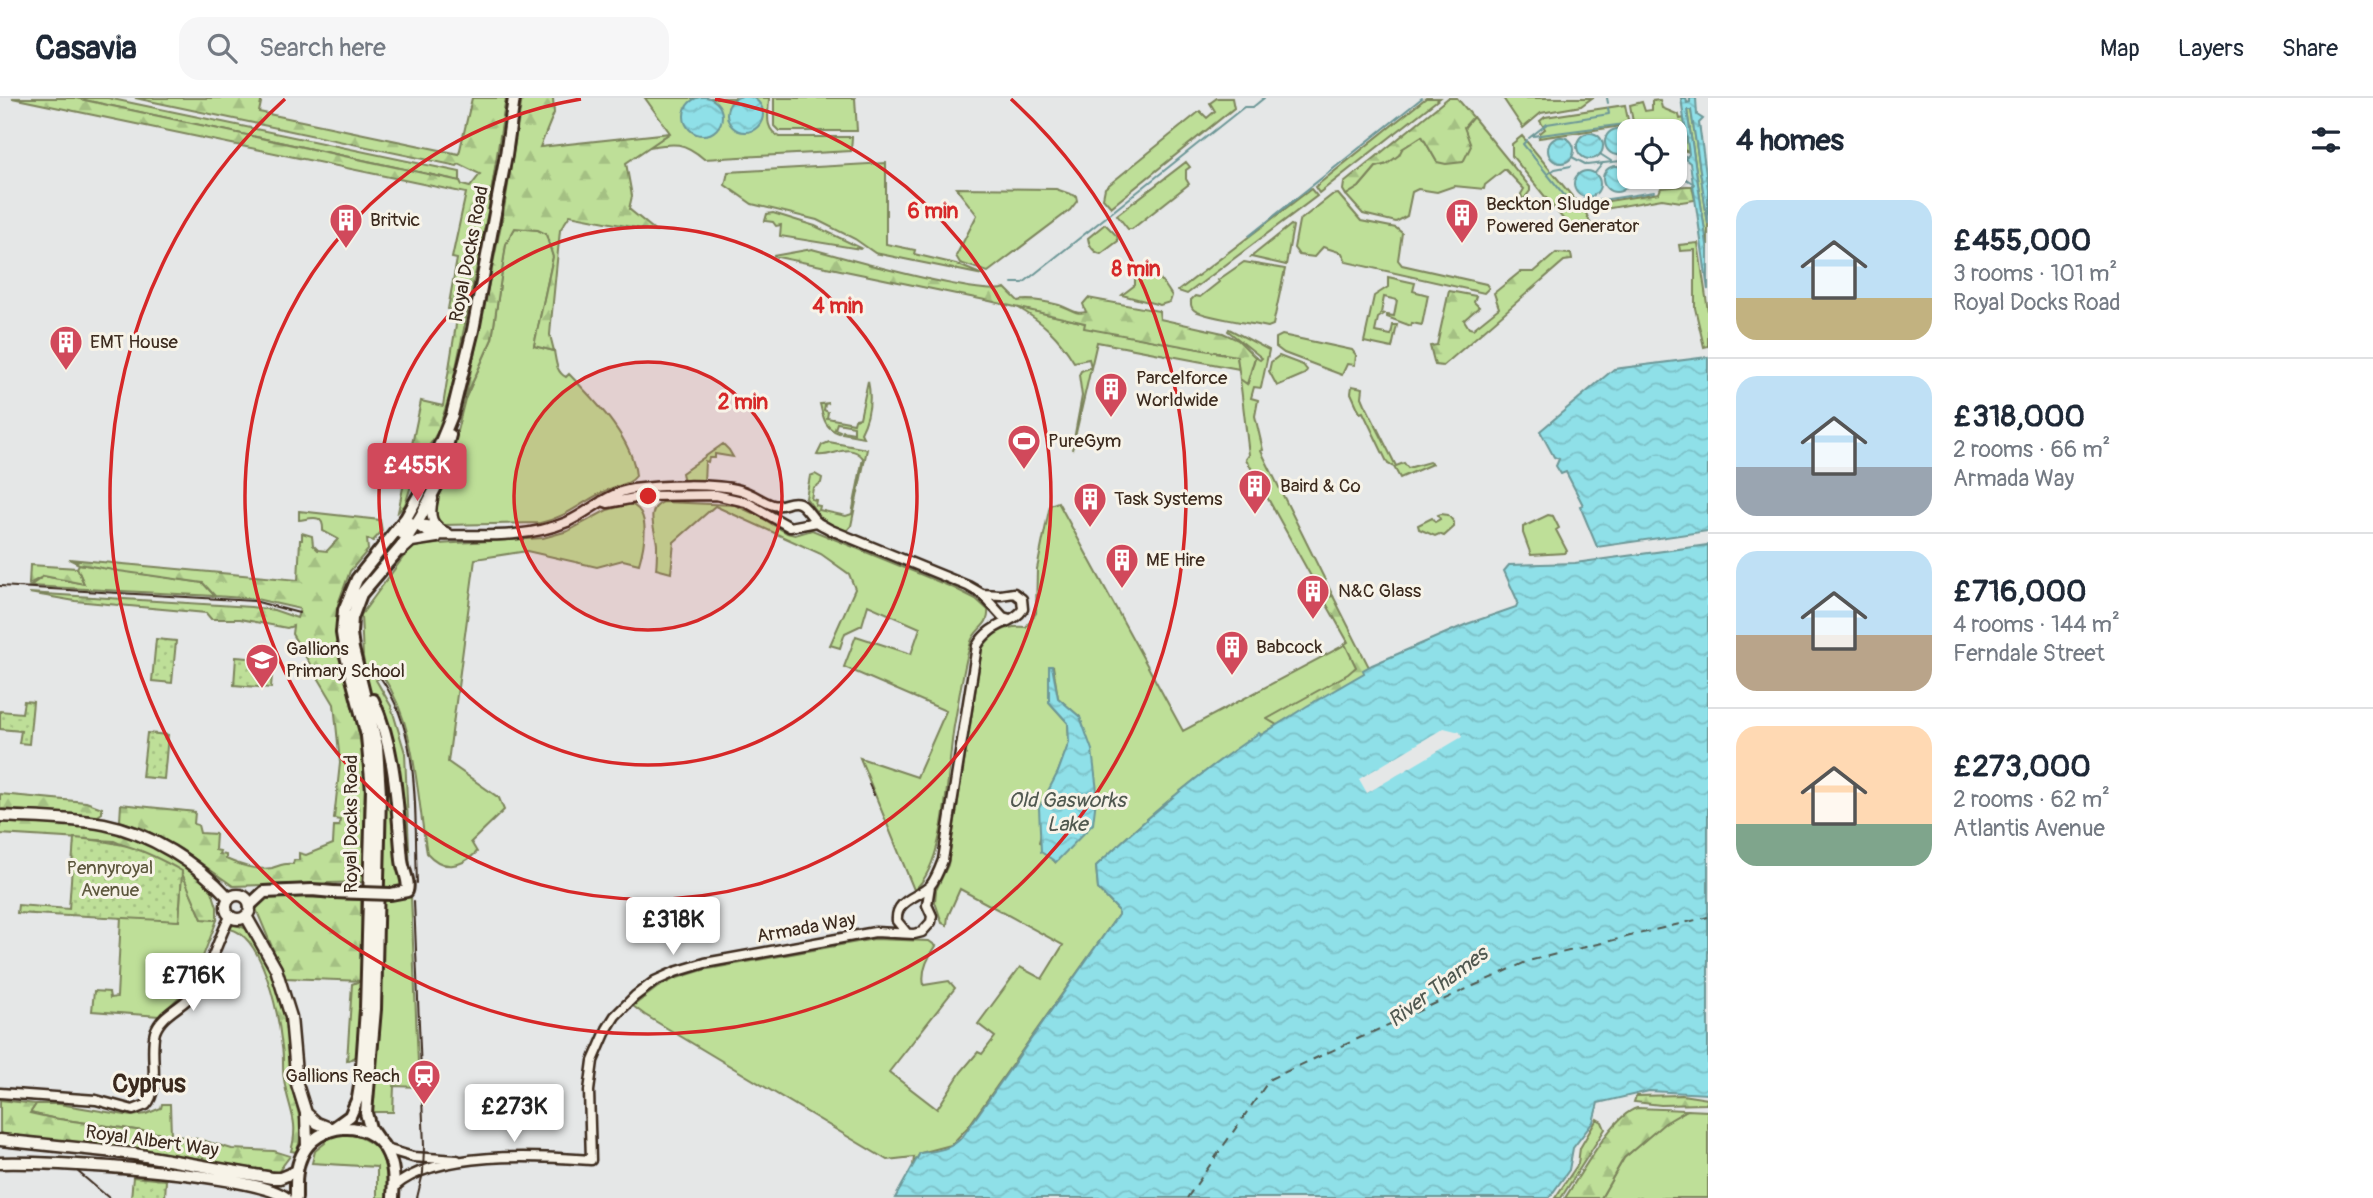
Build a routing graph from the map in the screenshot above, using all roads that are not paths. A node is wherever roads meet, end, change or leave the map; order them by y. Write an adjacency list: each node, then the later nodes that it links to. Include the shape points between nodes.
1 (514, 98): 2 (highway, Royal Docks Road, via 468,354)
2 (452, 415): 3 (highway, Royal Docks Road); 7 (highway, Royal Docks Road)
3 (437, 485): 9 (highway, Royal Docks Road); 12 (street, via 430,517)
4 (602, 501): 5 (street, via 633,489 723,487); 10 (street, via 651,495 730,497 754,505); 14 (street, via 569,521 544,529)
5 (785, 506): 6 (street, via 798,502); 10 (street, via 782,518)
6 (807, 511): 8 (street); 11 (street)
7 (406, 518): 9 (street); 16 (highway, Royal Docks Road)
8 (817, 522): 11 (street); 17 (street)
9 (416, 525): 12 (street); 13 (street, via 409,524); 14 (street, via 431,534); 15 (highway, Royal Docks Road)
10 (786, 525): 11 (street)
11 (801, 525)
12 (440, 530): 14 (street)
13 (401, 534): 16 (highway)
14 (454, 535): 15 (street, via 412,542)
15 (385, 567): 22 (highway, Royal Docks Road, via 361,594 352,618 353,649)
16 (352, 590): 36 (highway, Royal Docks Road, via 342,633 367,736 372,790 366,1020 358,1098 350,1116)
17 (982, 594): 18 (street); 19 (street)
18 (1001, 596): 19 (street, Armada Way); 20 (street, via 1014,593 1022,599 1022,612)
19 (998, 610): 20 (street); 21 (street, Armada Way)
20 (1010, 619): 21 (street)
21 (993, 627): 24 (street, Armada Way, via 975,652 944,855)
22 (362, 679): 27 (highway, bridge, via 384,731 397,796 407,891 264,892); 37 (highway, Royal Docks Road, via 377,746 380,794 375,1010 366,1113)
23 (0, 816): 25 (main road, via 115,827 177,855)
24 (930, 886): 26 (street, Armada Way); 28 (street, Armada Way)
25 (229, 898): 27 (main road, via 240,895); 30 (main road, via 225,905)
26 (914, 899): 28 (street); 31 (street, Armada Way, via 900,905)
27 (250, 905): 29 (main road)
28 (927, 905): 33 (street, Armada Way, via 932,916 927,928)
29 (246, 916): 30 (main road); 35 (main road, via 281,982 291,1017 296,1084)
30 (230, 917): 34 (street, via 197,989 156,1030 151,1101 133,1110 96,1100)
31 (897, 921): 32 (street, Armada Way); 33 (street)
32 (875, 932): 33 (street, Armada Way); 41 (street, Armada Way, via 705,963 675,972 635,996 615,1016 593,1061 591,1160)
33 (905, 932)
34 (0, 1093)
35 (306, 1114): 36 (main road); 39 (main road)
36 (332, 1129): 37 (highway, via 356,1129); 39 (highway, Royal Docks Road)
37 (377, 1138): 40 (highway)
38 (0, 1140): 43 (main road, Royal Albert Way, via 134,1154 272,1178)
39 (307, 1146): 43 (highway)
40 (386, 1149): 41 (street, via 413,1157); 44 (highway, via 394,1170)
41 (460, 1160): 44 (street, via 412,1175)
42 (0, 1163): 45 (main road, Royal Albert Way, via 194,1176 265,1188)
43 (297, 1171): 46 (highway)
44 (393, 1193)
45 (286, 1198)
46 (296, 1198)

